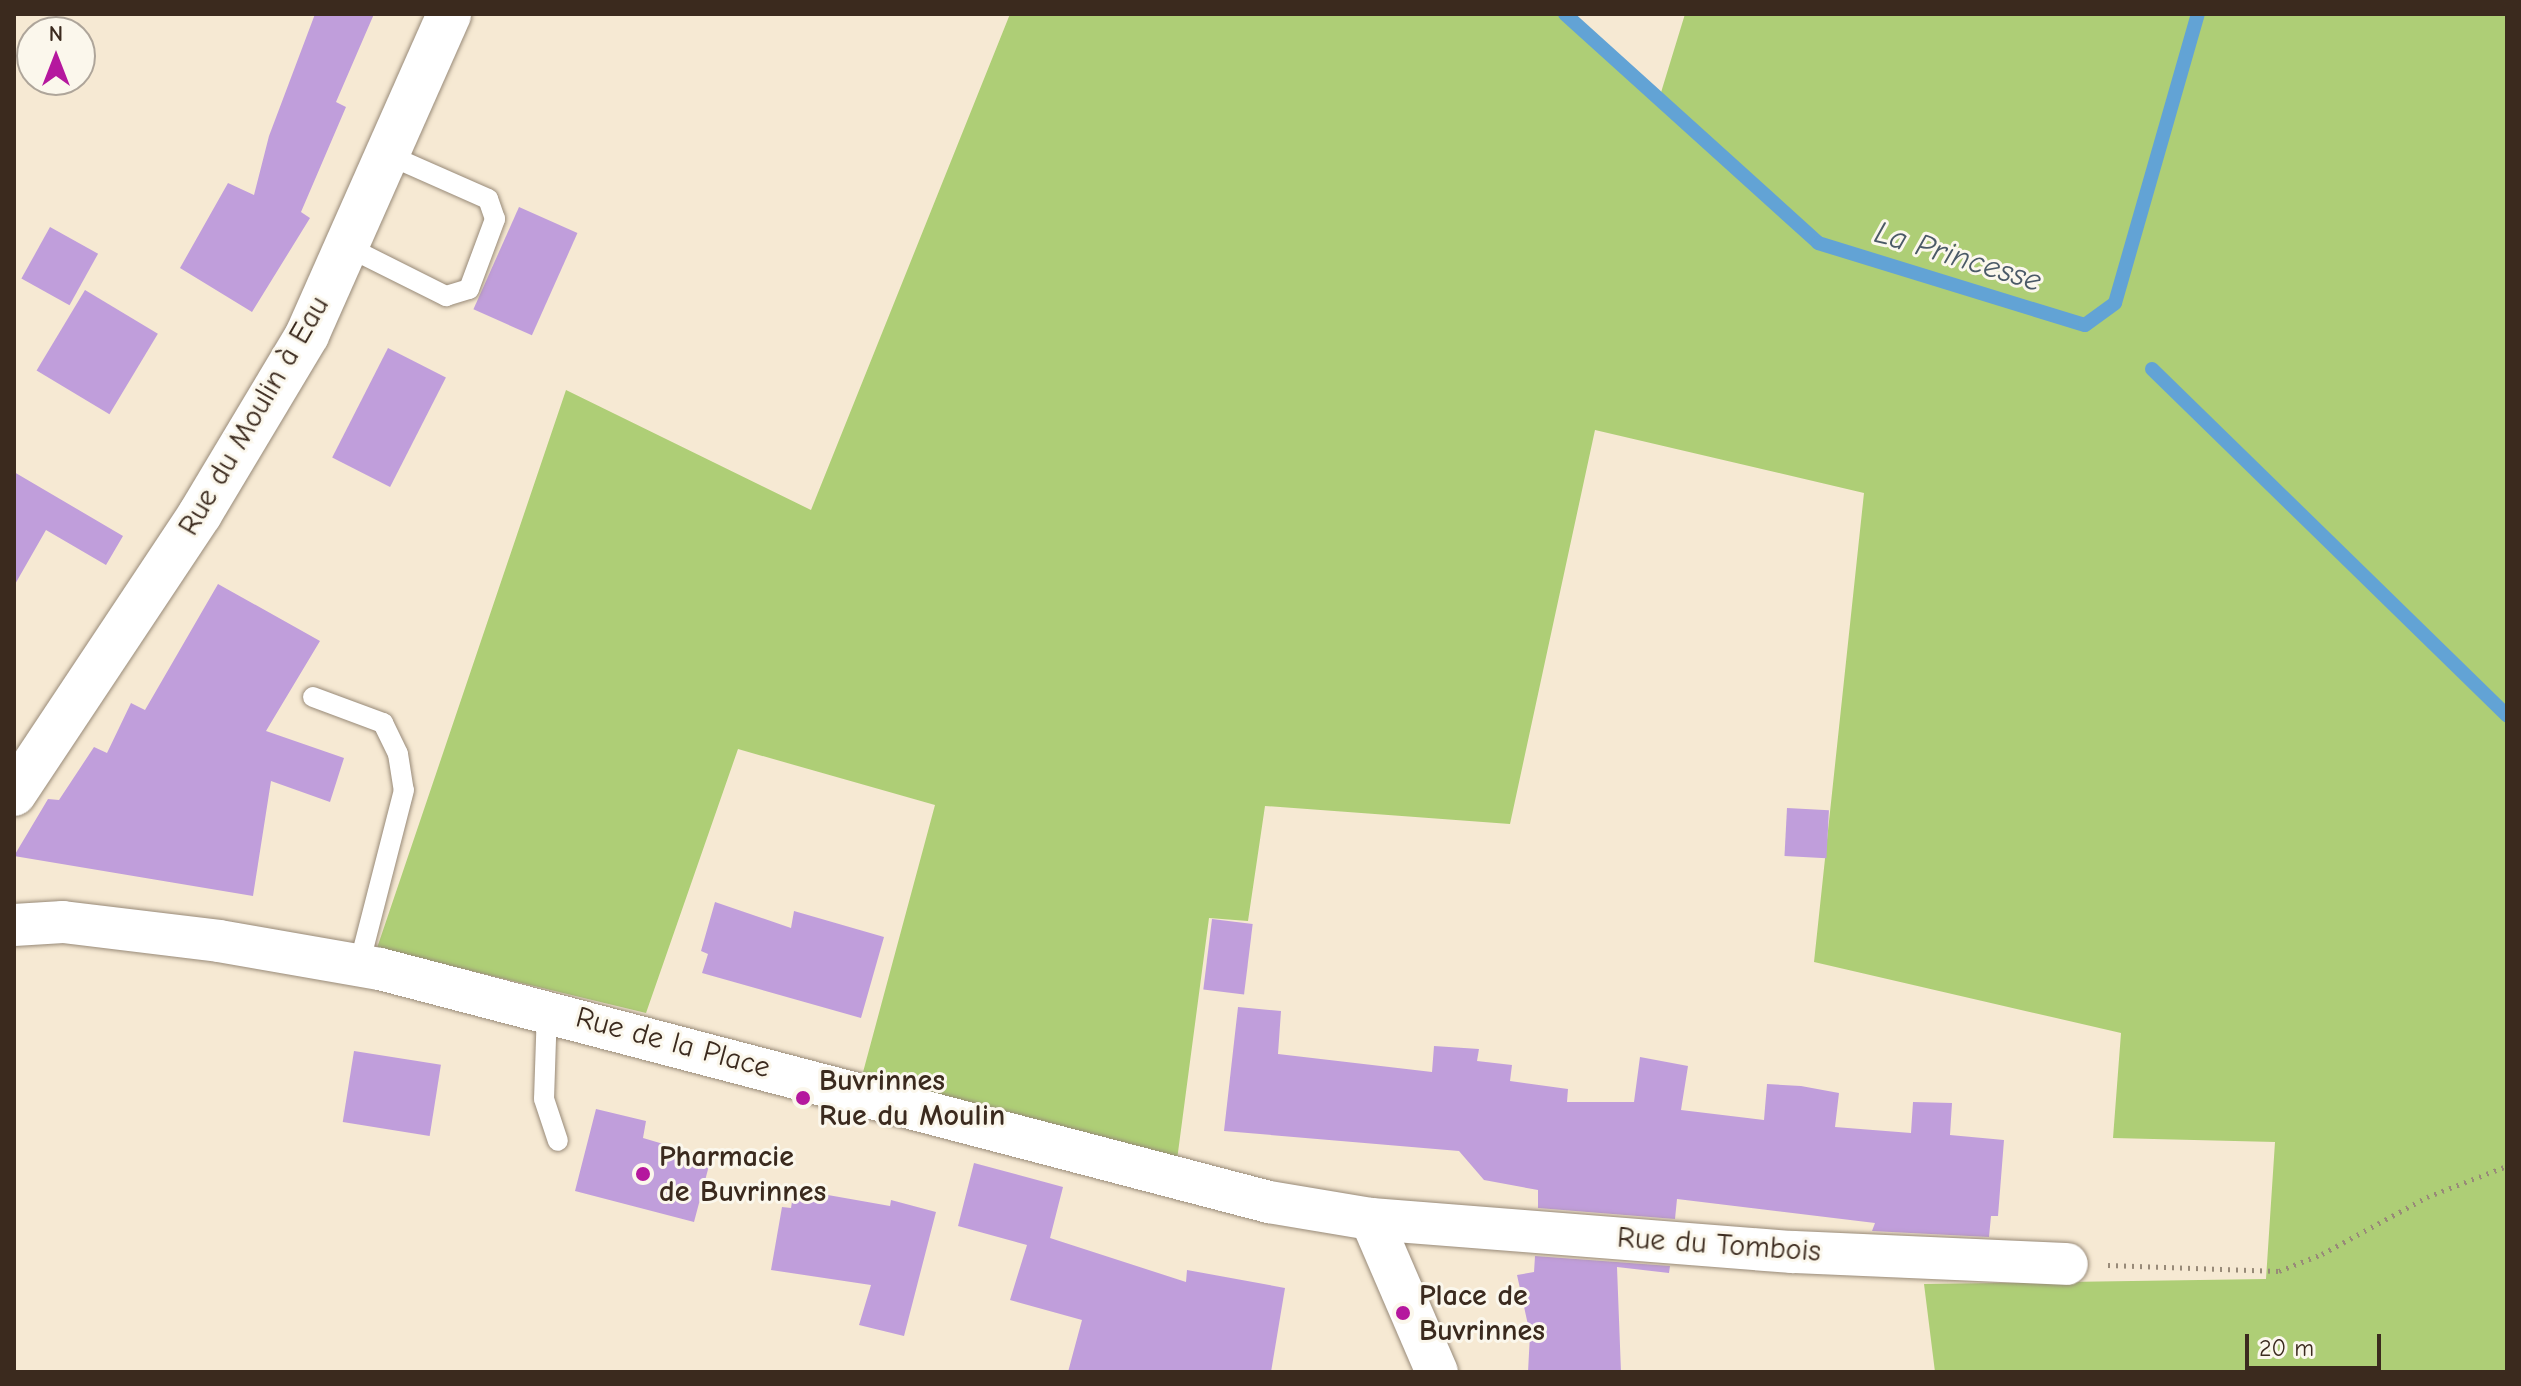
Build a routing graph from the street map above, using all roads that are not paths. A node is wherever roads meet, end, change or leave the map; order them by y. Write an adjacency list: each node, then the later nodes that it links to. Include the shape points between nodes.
1 (449, 14): 2 (street, Rue du Moulin à Eau)
2 (386, 154): 3 (street, Rue du Moulin à Eau); 3 (lane, via 488,199 495,219 469,289 446,296)
3 (346, 246): 5 (street, Rue du Moulin à Eau, via 307,335 200,514)
4 (313, 697): 7 (lane, via 383,723 398,754 404,790)
5 (14, 794)
6 (14, 925): 7 (street, Rue de la Place, via 95,926)
7 (359, 965): 8 (street, Rue de la Place)
8 (547, 1009): 9 (lane, via 544,1099); 10 (street, Rue de la Place, via 1269,1202)
9 (558, 1141)
10 (1371, 1219): 11 (street, Rue du Tombois, via 1793,1252); 12 (street)
11 (2067, 1264)
12 (1437, 1372)

